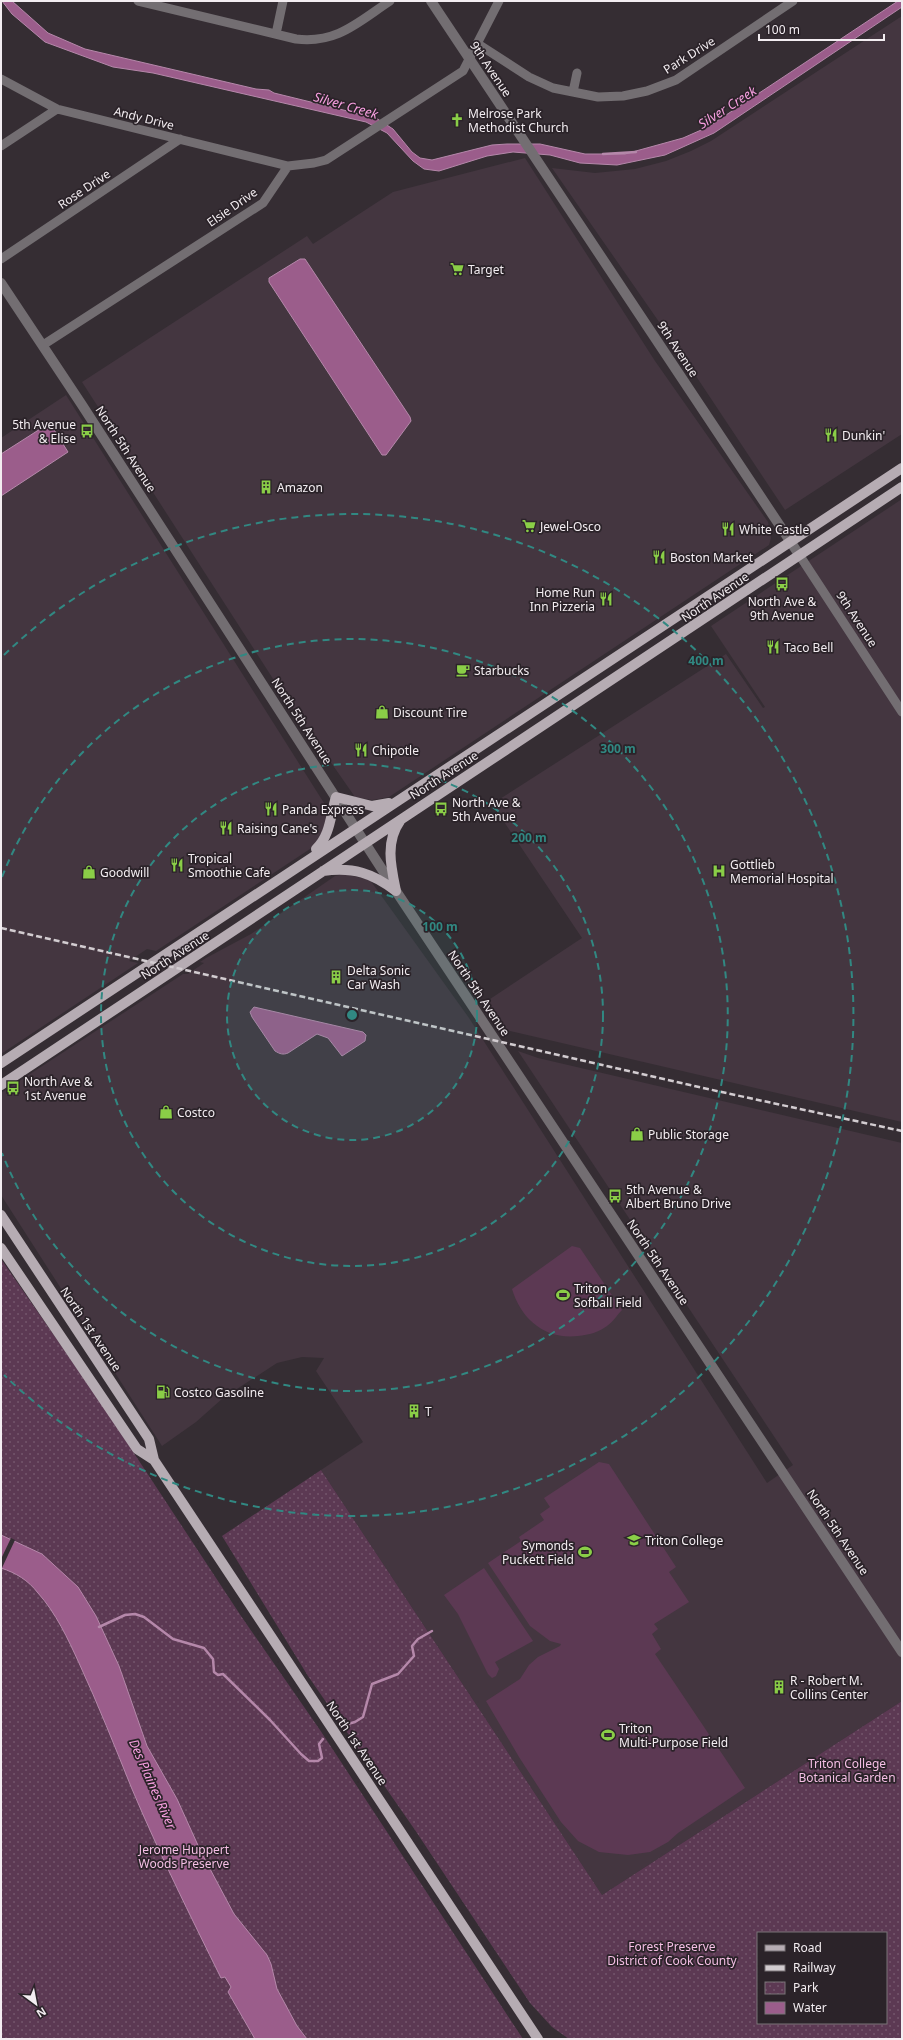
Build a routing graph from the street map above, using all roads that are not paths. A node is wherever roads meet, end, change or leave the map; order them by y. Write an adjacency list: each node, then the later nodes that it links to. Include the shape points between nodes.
1 (138, 1): 7 (street)
2 (283, 1): 8 (street)
3 (390, 1): 8 (street, via 338,35 326,39 305,40)
4 (430, 1): 10 (street, 9th Avenue)
5 (499, 1): 9 (street)
6 (793, 1): 13 (street, Park Drive, via 676,80 647,91 622,96 598,97)
7 (161, 4): 8 (street)
8 (276, 34)
9 (478, 44): 10 (street); 13 (street, Park Drive, via 535,80 553,88)
10 (470, 60): 17 (street, via 463,71 326,160); 23 (street, 9th Avenue)
11 (577, 73): 13 (street)
12 (1, 79): 14 (street, Andy Drive)
13 (574, 92)
14 (57, 109): 15 (street, Andy Drive); 16 (street)
15 (180, 139): 17 (street, Andy Drive); 18 (street, Rose Drive)
16 (1, 146)
17 (288, 166): 20 (street, Elsie Drive, via 263,203)
18 (1, 259)
19 (1, 283): 20 (street, North 5th Avenue)
20 (42, 345): 26 (street, North 5th Avenue)
21 (902, 468): 23 (main road, North Avenue)
22 (902, 487): 24 (main road, North Avenue)
23 (790, 542): 24 (street, 9th Avenue); 27 (main road, North Avenue)
24 (800, 556): 25 (street, 9th Avenue); 28 (main road, North Avenue)
25 (902, 712)
26 (336, 797): 27 (main road, via 372,806); 29 (street, North 5th Avenue); 31 (main road, via 325,840)
27 (400, 799): 29 (main road, North Avenue)
28 (402, 818): 30 (main road, North Avenue); 33 (main road, via 393,833 391,844 391,868)
29 (356, 828): 30 (street, North 5th Avenue); 31 (main road, North Avenue)
30 (365, 843): 32 (main road, North Avenue); 33 (street, North 5th Avenue)
31 (299, 866): 34 (main road, North Avenue)
32 (322, 872): 33 (main road, via 358,871 381,880); 35 (main road, North Avenue)
33 (396, 891): 39 (street, North 5th Avenue)
34 (1, 1063)
35 (1, 1085)
36 (1, 1215): 38 (main road, North 1st Avenue, via 149,1439)
37 (1, 1248): 38 (main road, North 1st Avenue, via 137,1449)
38 (154, 1460): 40 (main road, North 1st Avenue)
39 (902, 1652)
40 (538, 2039)

